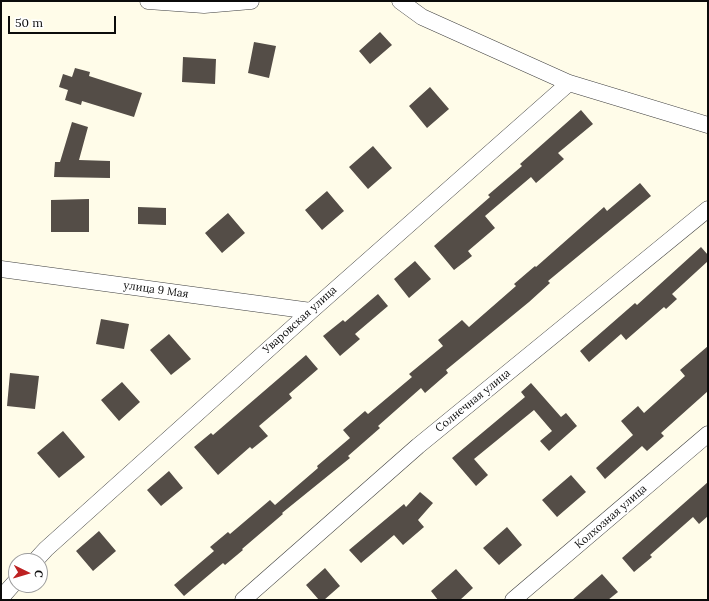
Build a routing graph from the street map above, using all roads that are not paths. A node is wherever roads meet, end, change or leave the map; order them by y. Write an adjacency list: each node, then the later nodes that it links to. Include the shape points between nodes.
1 (148, 1): 2 (street, via 204,5)
2 (251, 1)
3 (400, 1): 4 (street, via 422,17)
4 (569, 84): 5 (street); 8 (street, Уваровская улица)
5 (708, 125)
6 (708, 209): 13 (street, Солнечная улица, via 418,446)
7 (1, 269): 8 (street, улица 9 Мая)
8 (311, 311): 10 (street, Уваровская улица)
9 (708, 434): 14 (street, Колхозная улица)
10 (42, 553)
11 (8, 590): 12 (street)
12 (1, 598)
13 (243, 600)
14 (513, 600)

